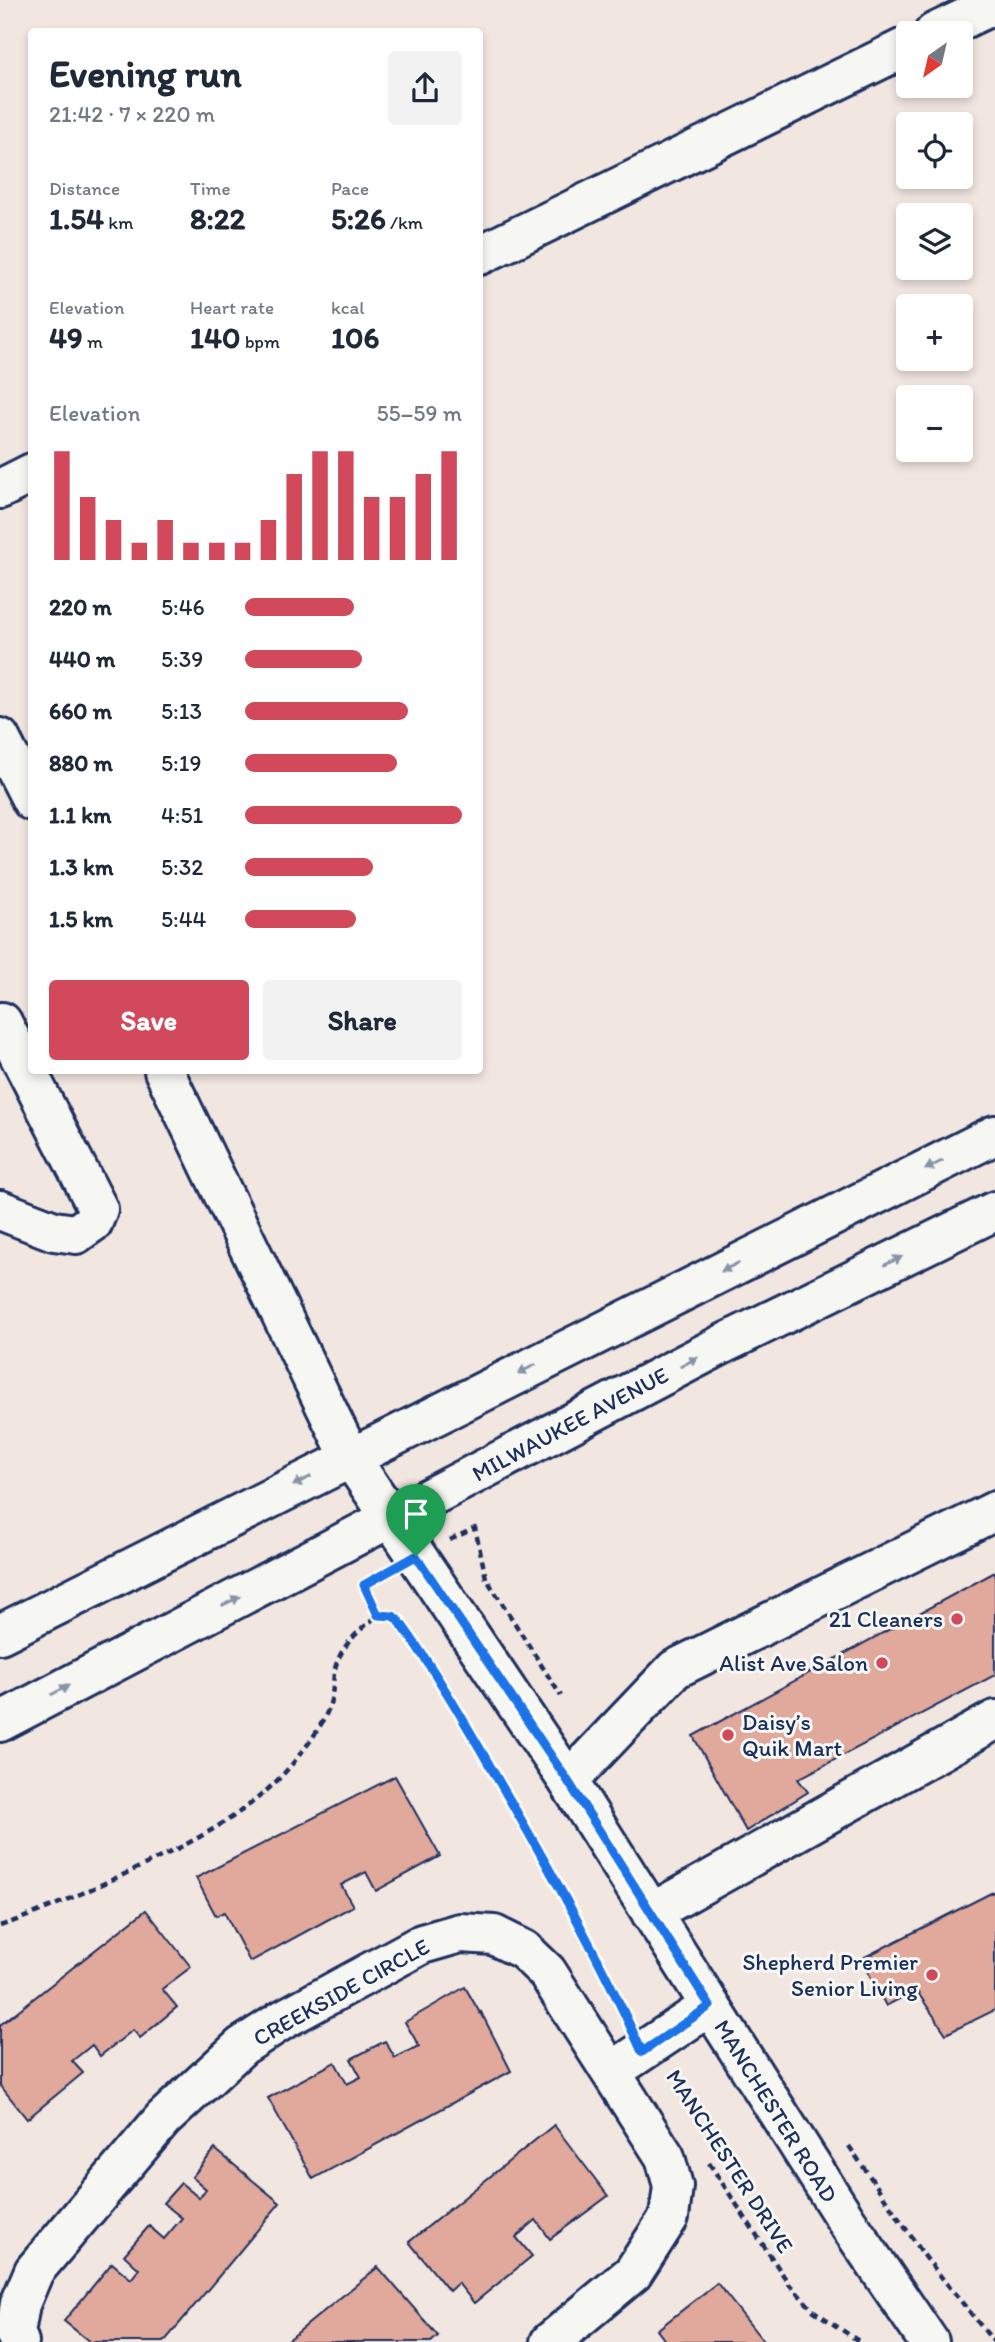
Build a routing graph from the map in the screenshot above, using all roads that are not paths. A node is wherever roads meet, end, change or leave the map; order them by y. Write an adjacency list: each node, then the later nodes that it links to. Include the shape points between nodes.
1 (995, 4): 2 (street)
2 (959, 21)
3 (896, 52): 4 (street)
4 (483, 254)
5 (28, 475): 6 (street)
6 (0, 489)
7 (0, 738): 8 (street)
8 (28, 794)
9 (11, 1016): 10 (street)
10 (28, 1054)
11 (37, 1074): 14 (street, via 98,1209 93,1222 76,1234 54,1231)
12 (165, 1074): 16 (street, MANCHESTER ROAD)
13 (995, 1135): 16 (street, one-way to 16)
14 (0, 1209)
15 (995, 1211): 18 (street, MILWAUKEE AVENUE, one-way to 15, via 725,1343)
16 (350, 1457): 18 (street, MANCHESTER ROAD); 19 (street, one-way to 19)
17 (995, 1511): 22 (street, via 675,1669)
18 (390, 1519): 21 (street, MILWAUKEE AVENUE, one-way to 18); 22 (street, MANCHESTER ROAD)
19 (0, 1634)
20 (995, 1720): 23 (street)
21 (0, 1722)
22 (568, 1781): 23 (street, MANCHESTER ROAD)
23 (651, 1913): 24 (street, MANCHESTER ROAD)
24 (710, 2006): 25 (street); 28 (street, MANCHESTER ROAD)
25 (627, 2062): 26 (street, CREEKSIDE CIRCLE, via 524,1950 494,1935 460,1933 422,1944 242,2046 163,2119 34,2271 20,2304); 27 (street, CREEKSIDE CIRCLE, via 673,2186 669,2217 633,2273)
26 (18, 2335)
27 (550, 2342)
28 (929, 2342)

